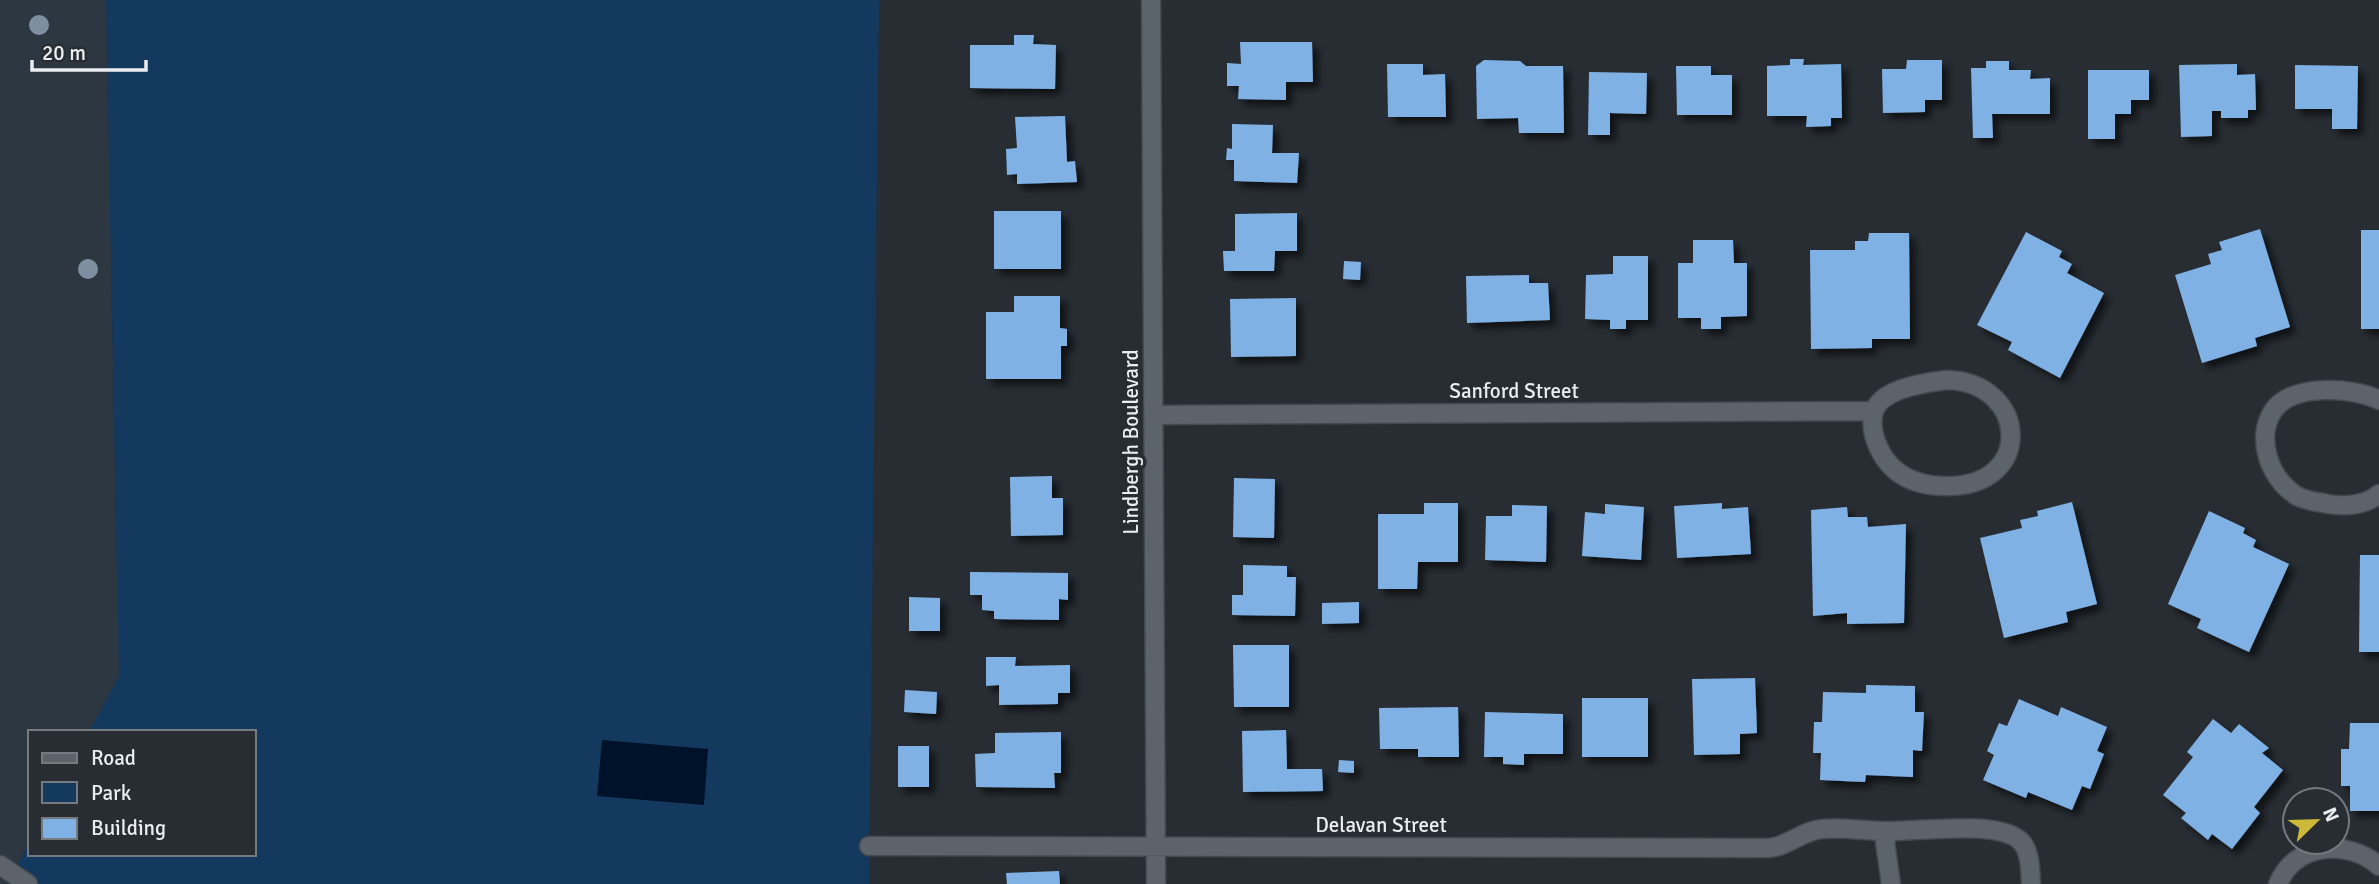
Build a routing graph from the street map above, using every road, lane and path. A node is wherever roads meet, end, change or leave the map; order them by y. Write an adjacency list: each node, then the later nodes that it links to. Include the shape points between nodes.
1 (1151, 0): 4 (street, Lindbergh Boulevard)
2 (2379, 400): 5 (street, via 2350,391 2296,396 2274,410 2265,442 2279,480 2297,496 2335,506 2357,504)
3 (1874, 411): 3 (street, via 1873,431 1884,459 1911,481 1943,486 1972,483 1996,471 2009,451 2011,430 2005,412 1991,395 1970,383 1947,380 1912,387 1885,398); 4 (street, Sanford Street)
4 (1154, 415): 8 (street, Lindbergh Boulevard)
5 (2379, 494)
6 (1888, 832): 8 (street, Delavan Street, via 1819,828 1779,848); 13 (street, via 1885,842); 14 (street, Delavan Street, via 1985,829 2017,837 2029,859)
7 (869, 846): 8 (street, Delavan Street)
8 (1156, 848): 12 (street, Lindbergh Boulevard)
9 (1, 865): 11 (street)
10 (2379, 866): 15 (street, via 2351,850 2331,848 2311,852 2294,863)
11 (28, 884)
12 (1156, 884)
13 (1891, 884)
14 (2031, 884)
15 (2278, 884)

